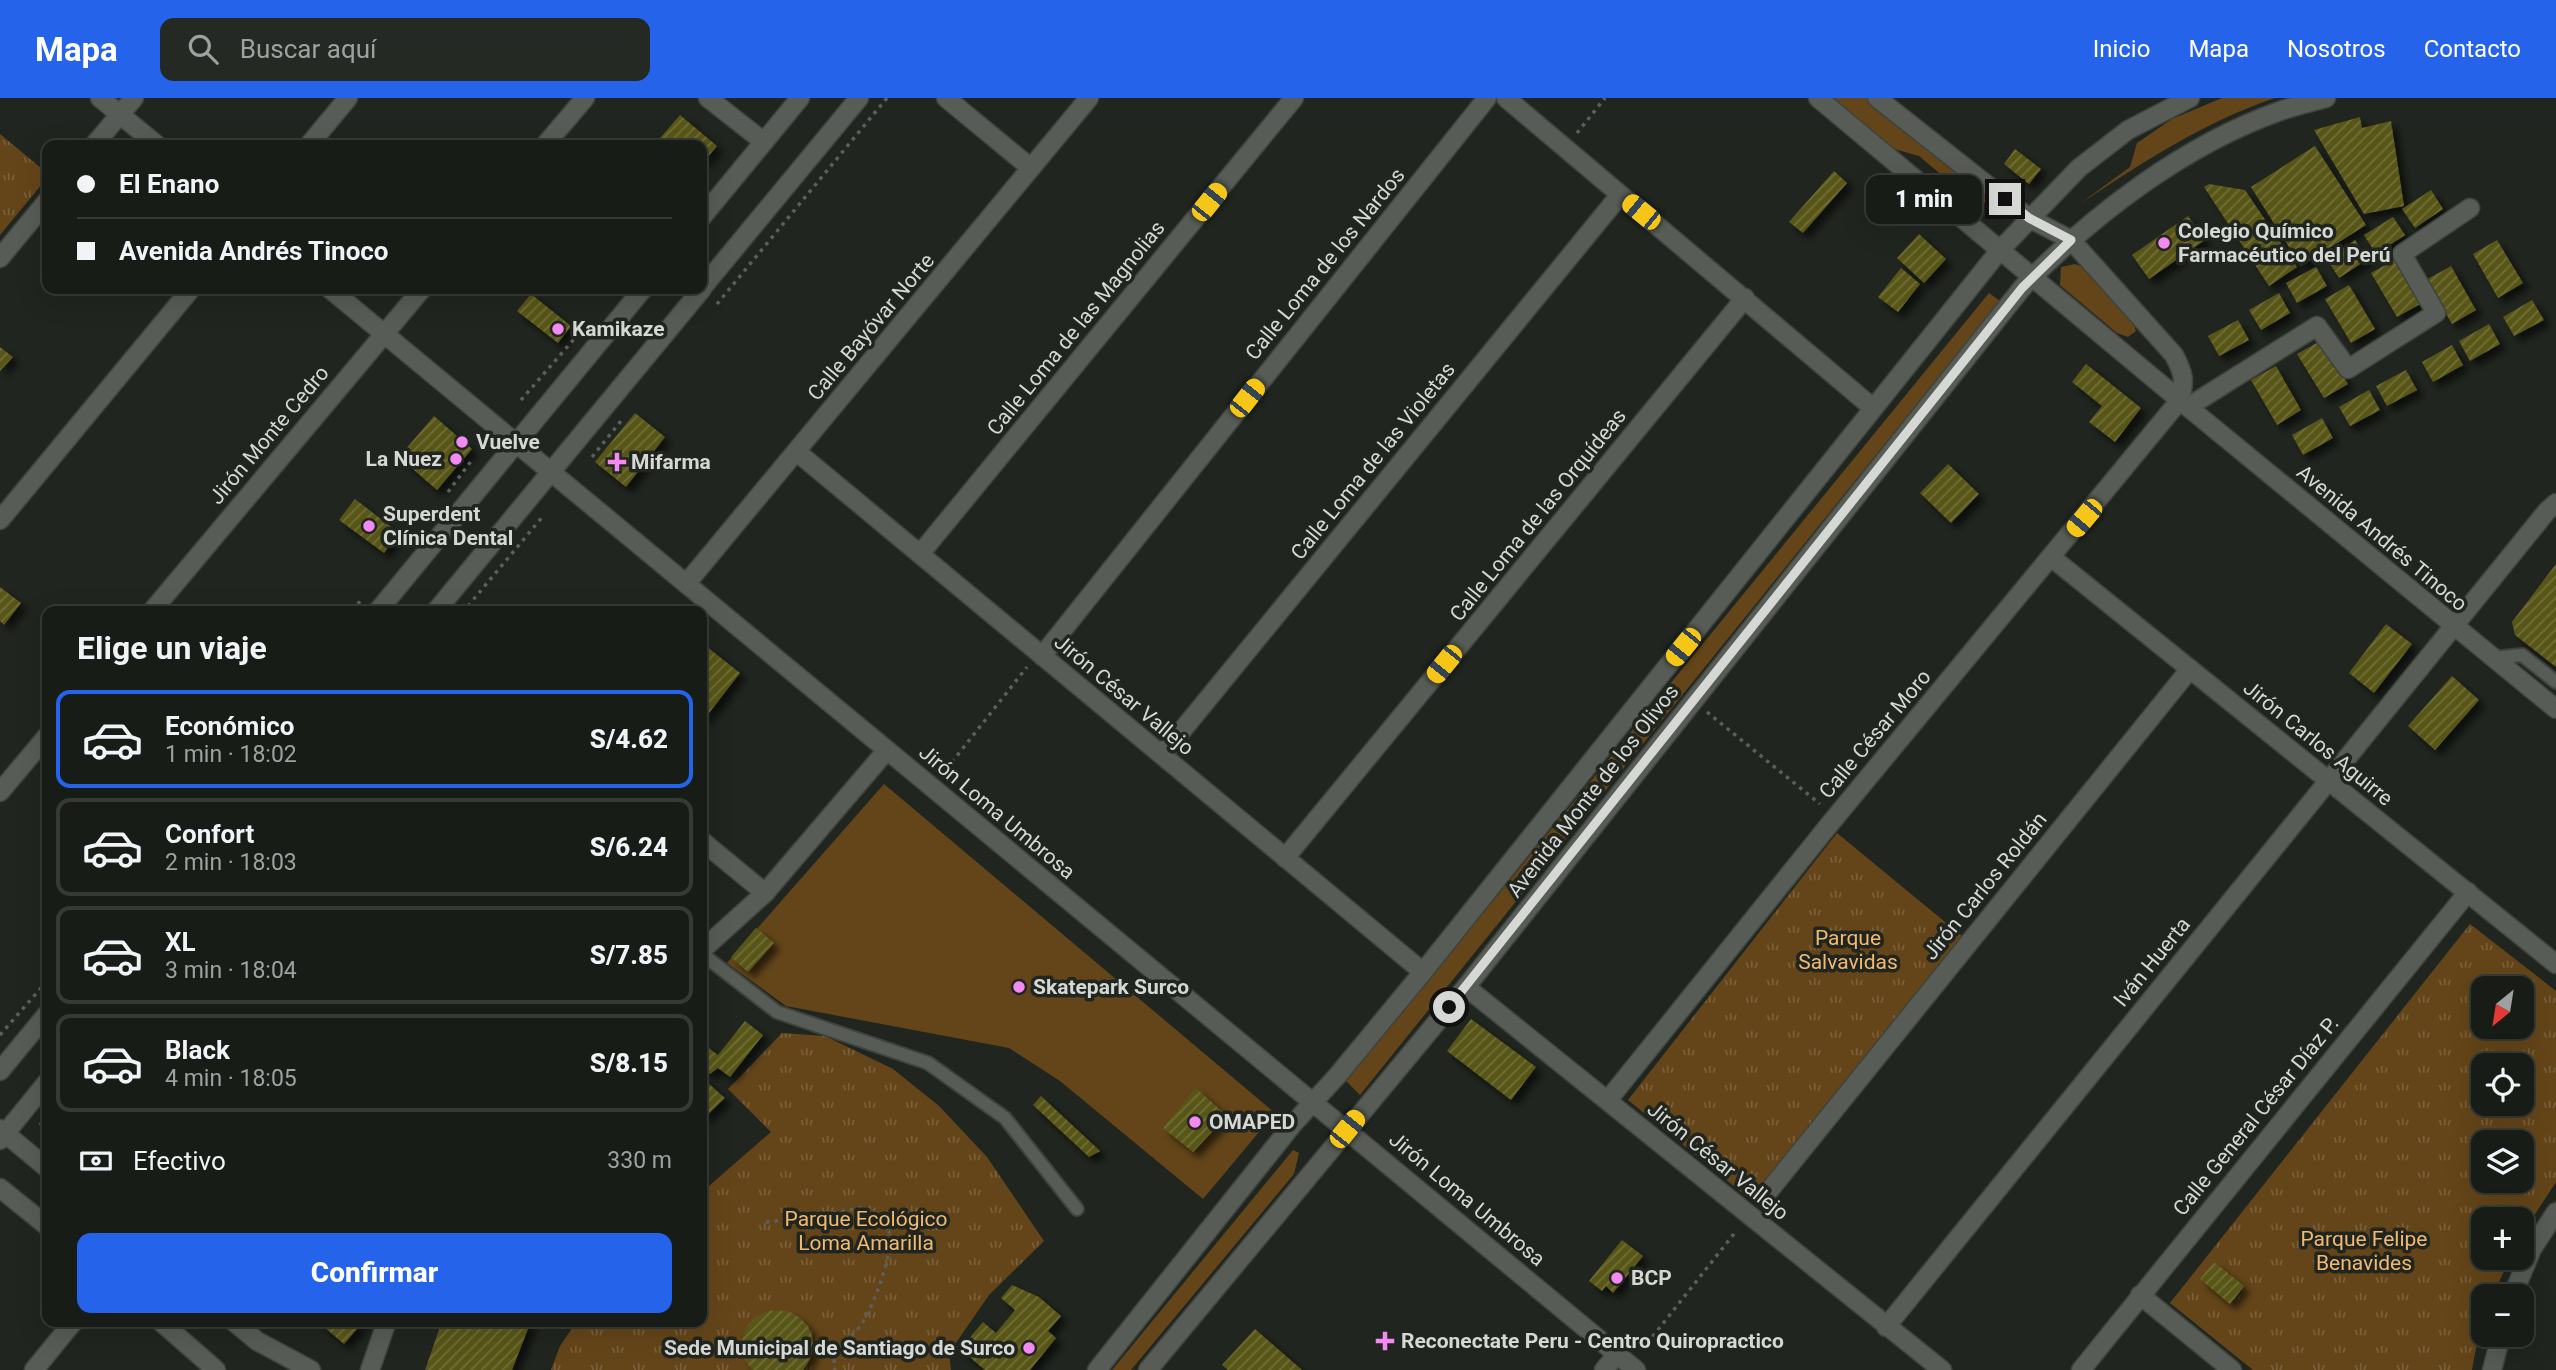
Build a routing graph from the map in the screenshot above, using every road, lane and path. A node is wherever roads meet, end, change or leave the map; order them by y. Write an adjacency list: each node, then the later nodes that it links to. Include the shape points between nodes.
1 (100, 98): 19 (street)
2 (134, 98): 19 (street)
3 (348, 98): 22 (street)
4 (585, 98): 23 (street)
5 (708, 98): 24 (street)
6 (800, 98): 24 (street)
7 (859, 98): 36 (street)
8 (887, 98): 43 (path)
9 (946, 98): 26 (street)
10 (1089, 98): 26 (street, Calle Bayóvar Norte)
11 (1294, 98): 57 (street, Calle Loma de las Magnolias)
12 (1487, 98): 66 (street, Calle Loma de los Nardos)
13 (1506, 98): 25 (street)
14 (1605, 98): 25 (path)
15 (1818, 98): 33 (street, Avenida Andrés Tinoco)
16 (1877, 98): 31 (street)
17 (2190, 98): 31 (street, Avenida Monte de los Olivos, via 2128,130)
18 (2326, 98): 32 (street, Avenida Monte de los Olivos, via 2224,135 2160,172)
19 (120, 114): 20 (street); 21 (street)
20 (98, 140)
21 (151, 140)
22 (313, 140)
23 (549, 140)
24 (764, 142): 30 (street)
25 (1565, 148): 27 (street)
26 (1031, 168): 51 (street, Calle Bayóvar Norte)
27 (1620, 195): 42 (street); 73 (street, Calle Loma de las Violetas)
28 (42, 207): 34 (street)
29 (2470, 208): 47 (street, Calle César Moro, via 2402,254 2436,313 2347,369 2317,326)
30 (707, 211)
31 (2029, 218): 32 (street); 33 (street, Avenida Monte de los Olivos)
32 (2071, 240): 35 (street, Avenida Monte de los Olivos); 47 (street, via 2174,355 2185,382)
33 (2000, 250): 35 (street, Avenida Andrés Tinoco); 48 (street, Avenida Monte de los Olivos)
34 (0, 258)
35 (2033, 276): 47 (street, Avenida Andrés Tinoco); 87 (street, Avenida Monte de los Olivos)
36 (707, 283)
37 (187, 294): 56 (street)
38 (336, 294): 45 (street, Jirón Loma Umbrosa)
39 (418, 294): 45 (street, Jirón Monte Cedro)
40 (639, 294): 50 (street)
41 (698, 294): 53 (street)
42 (1745, 298): 48 (street); 79 (street, Calle Loma de las Orquídeas)
43 (716, 305)
44 (580, 332): 46 (path)
45 (383, 334): 50 (street, Jirón Loma Umbrosa); 60 (street, Jirón Monte Cedro)
46 (521, 400)
47 (2184, 404): 58 (street, Calle César Moro); 64 (street, Avenida Andrés Tinoco)
48 (1873, 408): 85 (street, Avenida Monte de los Olivos)
49 (621, 421): 52 (path)
50 (516, 444): 53 (street, Jirón Loma Umbrosa); 61 (street)
51 (797, 452): 57 (street, Jirón César Vallejo); 59 (street, Calle Bayóvar Norte)
52 (592, 457)
53 (550, 472): 59 (street, Jirón Loma Umbrosa); 62 (street)
54 (2556, 503): 64 (street, Iván Huerta)
55 (544, 515): 63 (path)
56 (0, 520)
57 (920, 554): 66 (street, Jirón César Vallejo)
58 (2051, 557): 67 (street, Jirón Carlos Aguirre); 92 (street, Calle César Moro)
59 (686, 584): 72 (street, Jirón Loma Umbrosa)
60 (156, 606)
61 (383, 606)
62 (440, 606)
63 (468, 606)
64 (2454, 627): 65 (street, Avenida Andrés Tinoco); 75 (street, Iván Huerta)
65 (2493, 658): 68 (lane, via 2522,655); 69 (street, Avenida Andrés Tinoco)
66 (1036, 659): 73 (street, Jirón César Vallejo); 74 (path)
67 (2190, 669): 75 (street, Jirón Carlos Aguirre); 100 (street, Jirón Carlos Roldán)
68 (2556, 682)
69 (2556, 709)
70 (1707, 712): 77 (path)
71 (42, 742): 76 (street)
72 (887, 750): 81 (street); 93 (street, Jirón Loma Umbrosa)
73 (1162, 755): 79 (street, Jirón César Vallejo)
74 (952, 762)
75 (2327, 780): 80 (street, Jirón Carlos Aguirre); 112 (street, Iván Huerta)
76 (0, 792)
77 (1825, 808)
78 (707, 845): 81 (street)
79 (1285, 858): 85 (street, Jirón César Vallejo)
80 (2468, 892): 84 (street, Jirón Carlos Aguirre); 107 (street, Calle General César Díaz P.)
81 (765, 893): 82 (street)
82 (707, 947)
83 (707, 956): 101 (lane, via 777,1013 928,1063 1005,1118)
84 (2556, 964)
85 (1423, 972): 93 (street, Avenida Monte de los Olivos)
86 (42, 987): 89 (path)
87 (1466, 987): 92 (street, Jirón César Vallejo); 96 (street, Avenida Monte de los Olivos)
88 (42, 1020): 90 (street)
89 (0, 1034)
90 (0, 1071)
91 (42, 1088): 97 (street)
92 (1608, 1100): 112 (street, Jirón César Vallejo)
93 (1314, 1102): 96 (street, Jirón Loma Umbrosa); 120 (street, Avenida Monte de los Olivos)
94 (42, 1122): 95 (path)
95 (36, 1129)
96 (1347, 1129): 114 (street, Jirón Loma Umbrosa); 121 (street, Avenida Monte de los Olivos)
97 (2, 1134): 98 (street)
98 (42, 1164)
99 (0, 1188): 103 (street)
100 (1764, 1197)
101 (1077, 1209)
102 (2556, 1212): 106 (street)
103 (42, 1222)
104 (766, 1222): 119 (path, via 860,1208 885,1217 890,1238 883,1276 857,1329 840,1344 833,1359)
105 (1739, 1229): 114 (path)
106 (2518, 1284)
107 (2140, 1295): 124 (street, Calle General César Díaz P.); 125 (street)
108 (69, 1327): 115 (street)
109 (167, 1327): 116 (street)
110 (240, 1327): 117 (street)
111 (385, 1327): 118 (street)
112 (1886, 1327): 123 (street, Jirón César Vallejo)
113 (2498, 1347): 126 (street)
114 (1628, 1363): 122 (street)
115 (34, 1370)
116 (216, 1370)
117 (311, 1370)
118 (370, 1370)
119 (835, 1370)
120 (1097, 1370)
121 (1148, 1370)
122 (1604, 1370)
123 (1942, 1370)
124 (2081, 1370)
125 (2232, 1370)
126 (2492, 1370)

